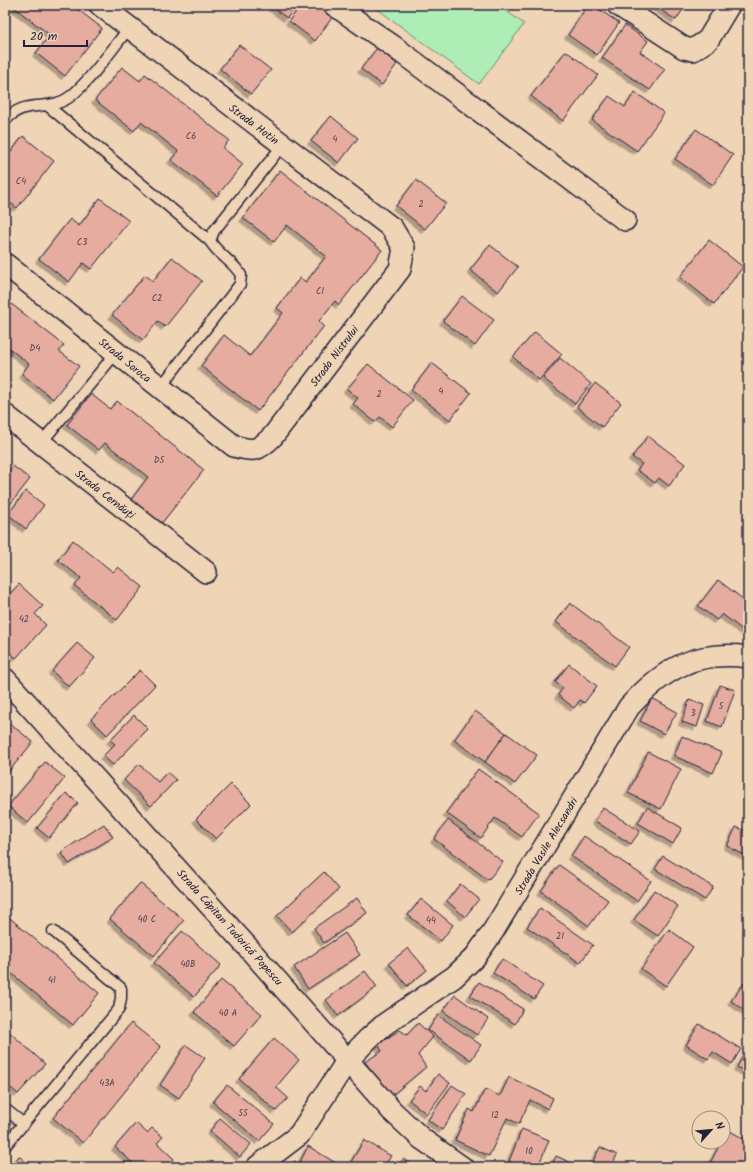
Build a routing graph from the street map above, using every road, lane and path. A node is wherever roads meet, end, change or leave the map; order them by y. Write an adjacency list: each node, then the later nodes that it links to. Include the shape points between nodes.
1 (100, 5): 5 (street, Strada Hotin)
2 (334, 5): 9 (street, via 393,46)
3 (618, 5): 4 (street, via 684,48 693,50 708,40)
4 (729, 5)
5 (129, 28): 6 (lane, via 71,96); 8 (street, Strada Hotin)
6 (48, 106): 7 (lane, via 33,105 20,108); 10 (lane)
7 (5, 121)
8 (282, 146): 10 (lane, via 214,231); 11 (street, Strada Hotin, via 392,228)
9 (625, 220)
10 (210, 241): 14 (lane, via 217,252 241,274 240,284)
11 (404, 248): 17 (street, Strada Nistrului, via 400,269 282,424 260,449)
12 (5, 264): 13 (street, Strada Soroca)
13 (116, 353): 14 (street, Strada Soroca); 16 (lane)
14 (160, 388): 17 (street, Strada Soroca, via 234,446)
15 (5, 415): 16 (street, Strada Cernăuți)
16 (41, 443): 18 (street, Strada Cernăuți)
17 (248, 451)
18 (206, 572)
19 (748, 658): 22 (street, Strada Vasile Alecsandri, via 702,658 680,665 659,677 643,691 629,707 496,926 475,956 454,977 385,1024)
20 (5, 679): 22 (street, Strada Căpitan Tudorică Popescu, via 244,942)
21 (53, 931): 24 (lane, via 121,988 121,998 119,1009)
22 (347, 1061): 25 (street, Strada Vasile Alecsandri); 27 (street, Strada Căpitan Tudorică Popescu, via 392,1111)
23 (5, 1109): 24 (lane)
24 (24, 1124): 26 (lane)
25 (299, 1135): 28 (street); 29 (street, Strada Vasile Alecsandri)
26 (5, 1146)
27 (450, 1164)
28 (257, 1167)
29 (281, 1167)

